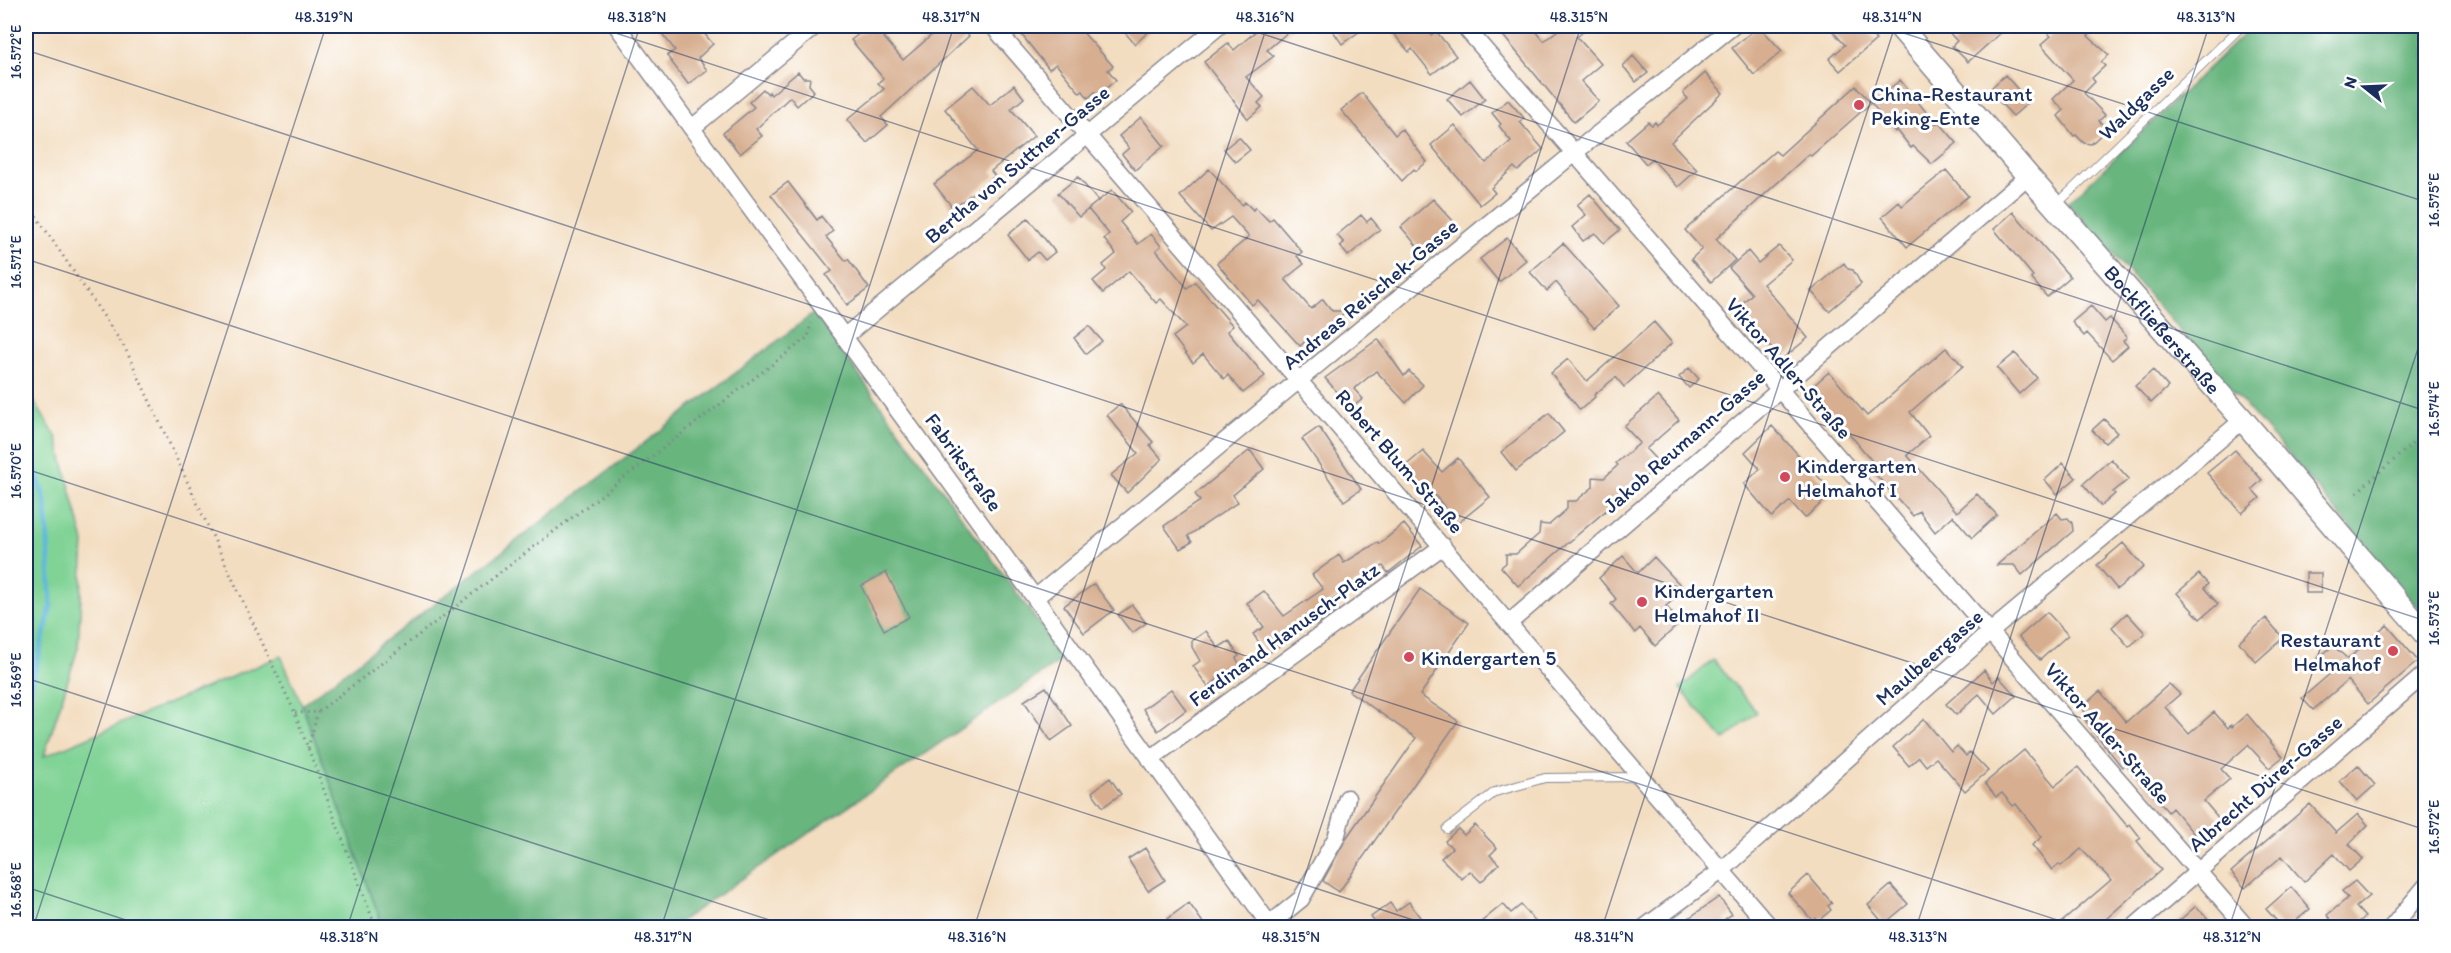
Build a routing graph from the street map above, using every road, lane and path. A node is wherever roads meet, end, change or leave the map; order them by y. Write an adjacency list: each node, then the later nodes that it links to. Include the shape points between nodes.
1 (617, 26): 9 (street, Fabrikstraße)
2 (814, 26): 9 (street)
3 (993, 26): 10 (street, Robert Blum-Straße)
4 (1219, 26): 10 (street, Bertha von Suttner-Gasse)
5 (1464, 26): 11 (street, Viktor Adler-Straße)
6 (1733, 26): 11 (street, Andreas Reischek-Gasse)
7 (1899, 26): 12 (main road, Bockfließerstraße)
8 (2242, 26): 14 (lane, Waldgasse)
9 (692, 128): 16 (street, Fabrikstraße)
10 (1088, 135): 16 (street, Bertha von Suttner-Gasse); 17 (street, Robert Blum-Straße)
11 (1574, 153): 17 (street, Andreas Reischek-Gasse); 18 (street, Viktor Adler-Straße)
12 (2028, 177): 14 (main road, Bockfließerstraße); 18 (street, Jakob Reumann-Gasse)
13 (26, 201): 29 (path, via 125,348)
14 (2055, 206): 19 (main road, Bockfließerstraße)
15 (811, 323): 28 (path, via 808,337)
16 (844, 337): 23 (street, Fabrikstraße)
17 (1300, 381): 22 (street, Robert Blum-Straße); 23 (street, Andreas Reischek-Gasse)
18 (1778, 389): 24 (street, Jakob Reumann-Gasse); 25 (street, Viktor Adler-Straße)
19 (2243, 420): 25 (street, Maulbeergasse); 26 (main road, Bockfließerstraße)
20 (2426, 432): 21 (path)
21 (2357, 492)
22 (1443, 546): 24 (street, Robert Blum-Straße); 31 (street, Ferdinand Hanusch-Platz)
23 (1035, 598): 31 (street, Fabrikstraße)
24 (1509, 623): 32 (street, Robert Blum-Straße)
25 (1989, 633): 35 (street, Viktor Adler-Straße); 36 (street, Maulbeergasse)
26 (2426, 635)
27 (2426, 673): 35 (street, Albrecht Dürer-Gasse)
28 (318, 712): 29 (path); 30 (path)
29 (295, 713): 30 (path)
30 (308, 748): 39 (path)
31 (1150, 759): 38 (street, Fabrikstraße)
32 (1641, 777): 34 (lane, via 1545,778 1495,792); 36 (street, Robert Blum-Straße)
33 (1347, 798): 38 (street, via 1336,838 1301,899)
34 (1447, 829)
35 (2199, 870): 42 (street, Albrecht Dürer-Gasse); 43 (street, Viktor Adler-Straße)
36 (1721, 871): 40 (street, Maulbeergasse); 41 (street, Robert Blum-Straße)
37 (2426, 886): 44 (street)
38 (1269, 926)
39 (375, 927)
40 (1644, 927)
41 (1771, 927)
42 (2133, 927)
43 (2247, 927)
44 (2391, 927)

